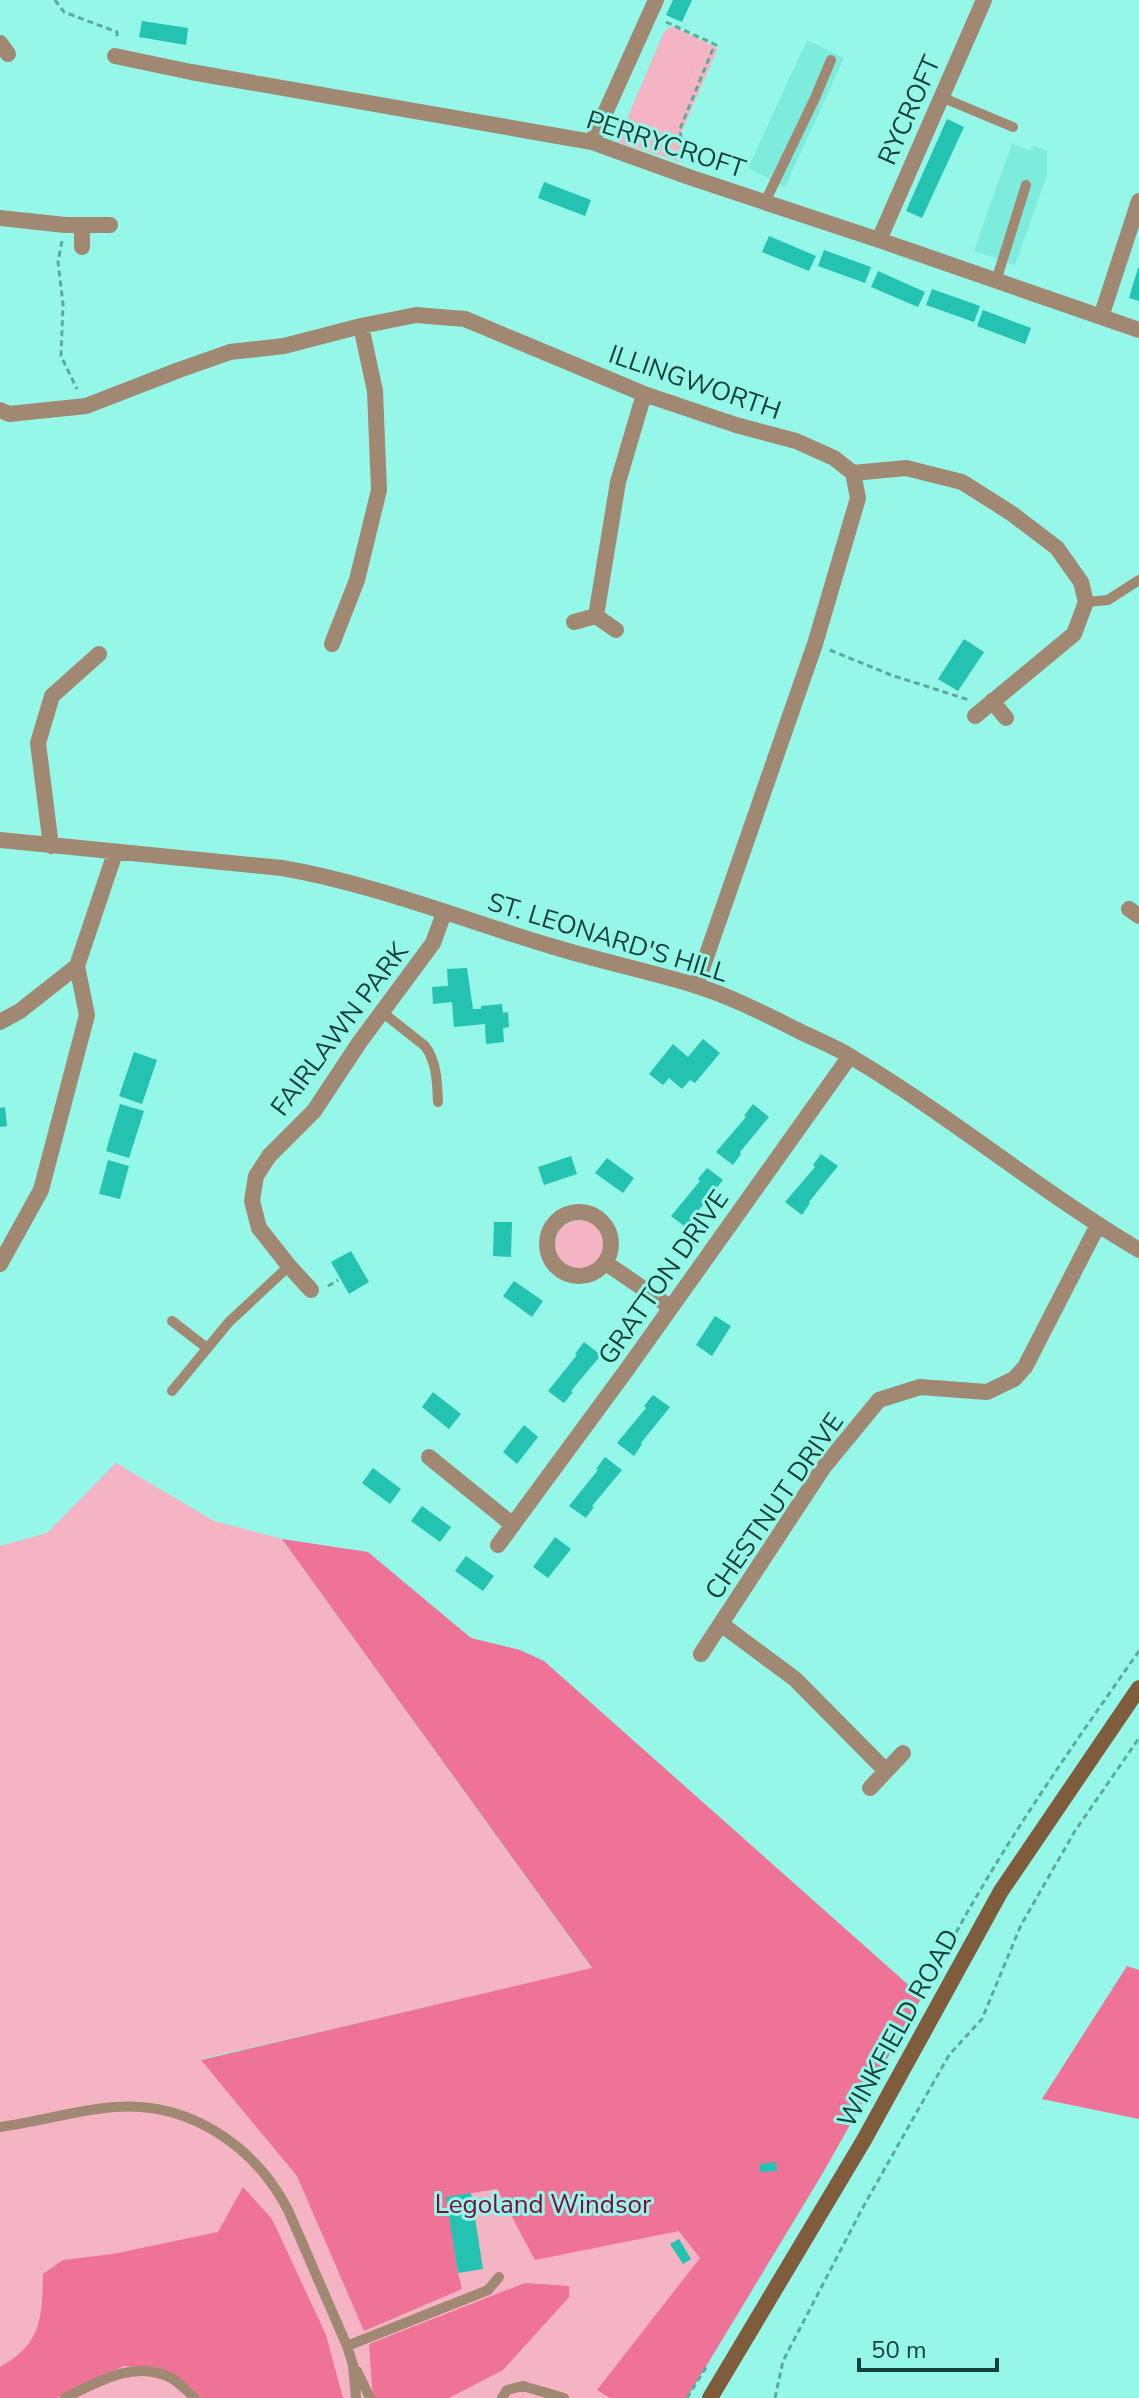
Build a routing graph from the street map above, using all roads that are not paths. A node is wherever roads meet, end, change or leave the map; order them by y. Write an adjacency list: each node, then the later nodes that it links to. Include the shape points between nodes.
1 (984, 0): 5 (street, RYCROFT)
2 (653, 7): 7 (street)
3 (115, 56): 7 (street, PERRYCROFT)
4 (831, 60): 10 (lane)
5 (941, 97): 6 (lane); 14 (street, RYCROFT)
6 (1013, 127)
7 (592, 142): 10 (street, PERRYCROFT)
8 (1026, 185): 16 (lane)
9 (1139, 201): 17 (street)
10 (765, 202): 14 (street, PERRYCROFT)
11 (0, 218): 12 (street)
12 (74, 225): 13 (street); 15 (street)
13 (110, 225)
14 (879, 240): 16 (street, PERRYCROFT)
15 (82, 247)
16 (996, 281): 17 (street, PERRYCROFT)
17 (1101, 317): 19 (street, PERRYCROFT)
18 (361, 326): 20 (street, ILLINGWORTH, via 416,315 465,319); 21 (street, ILLINGWORTH, via 284,346 230,352 86,406 9,414); 28 (street, via 375,391 379,490 357,580)
19 (1139, 330)
20 (644, 394): 22 (street, ILLINGWORTH, via 796,441); 25 (street, via 618,482)
21 (0, 410)
22 (853, 473): 24 (street, via 906,468 962,482 1057,548 1081,582); 36 (street, via 858,498 815,644)
23 (1139, 580): 24 (lane, via 1108,600)
24 (1086, 602): 30 (street, via 1074,634 984,708)
25 (596, 616): 26 (street); 27 (street)
26 (574, 622)
27 (616, 630)
28 (332, 644)
29 (99, 654): 32 (street, via 52,696 38,743)
30 (1006, 718)
31 (0, 840): 32 (street, ST. LEONARD'S HILL)
32 (51, 846): 33 (street, ST. LEONARD'S HILL)
33 (115, 853): 34 (street, ST. LEONARD'S HILL, via 308,872); 35 (street)
34 (444, 913): 36 (street, ST. LEONARD'S HILL); 37 (street, FAIRLAWN PARK, via 433,943)
35 (77, 966): 38 (street); 44 (street, via 87,1015 41,1190)
36 (696, 986): 39 (street, ST. LEONARD'S HILL)
37 (382, 1012): 40 (lane, via 429,1051); 45 (street, FAIRLAWN PARK, via 314,1111 256,1176 255,1216)
38 (0, 1022)
39 (850, 1056): 41 (street, ST. LEONARD'S HILL); 47 (street, GRATTON DRIVE)
40 (438, 1102)
41 (1098, 1225): 42 (street, ST. LEONARD'S HILL); 54 (street, CHESTNUT DRIVE, via 1020,1373 987,1392 920,1387 879,1400 823,1468)
42 (1139, 1250)
43 (606, 1263): 43 (street, via 599,1271 578,1277 558,1269 547,1251 554,1222 576,1212 596,1217 610,1232); 47 (street)
44 (0, 1264)
45 (289, 1266): 46 (street, FAIRLAWN PARK); 49 (lane)
46 (316, 1290)
47 (670, 1307): 52 (street, GRATTON DRIVE)
48 (172, 1321): 49 (lane)
49 (207, 1348): 50 (lane)
50 (172, 1391)
51 (429, 1457): 52 (street)
52 (513, 1525): 53 (street, GRATTON DRIVE)
53 (498, 1545)
54 (721, 1624): 55 (street, CHESTNUT DRIVE); 58 (street, CHESTNUT DRIVE, via 795,1679)
55 (701, 1654)
56 (1139, 1688): 70 (main road, WINKFIELD ROAD, via 1001,1891 864,2140)
57 (903, 1753): 58 (street)
58 (886, 1771): 59 (street)
59 (870, 1788)
60 (0, 2127): 62 (lane, via 128,2106 177,2114 222,2135 254,2161 280,2195)
61 (499, 2277): 62 (lane, via 488,2290)
62 (347, 2346): 63 (lane)
63 (353, 2365): 66 (lane); 67 (lane)
64 (65, 2398): 65 (lane, via 108,2376 155,2371)
65 (195, 2398)
66 (356, 2398)
67 (370, 2398)
68 (502, 2398): 69 (lane, via 507,2390 523,2386)
69 (564, 2398)
70 (710, 2398)

